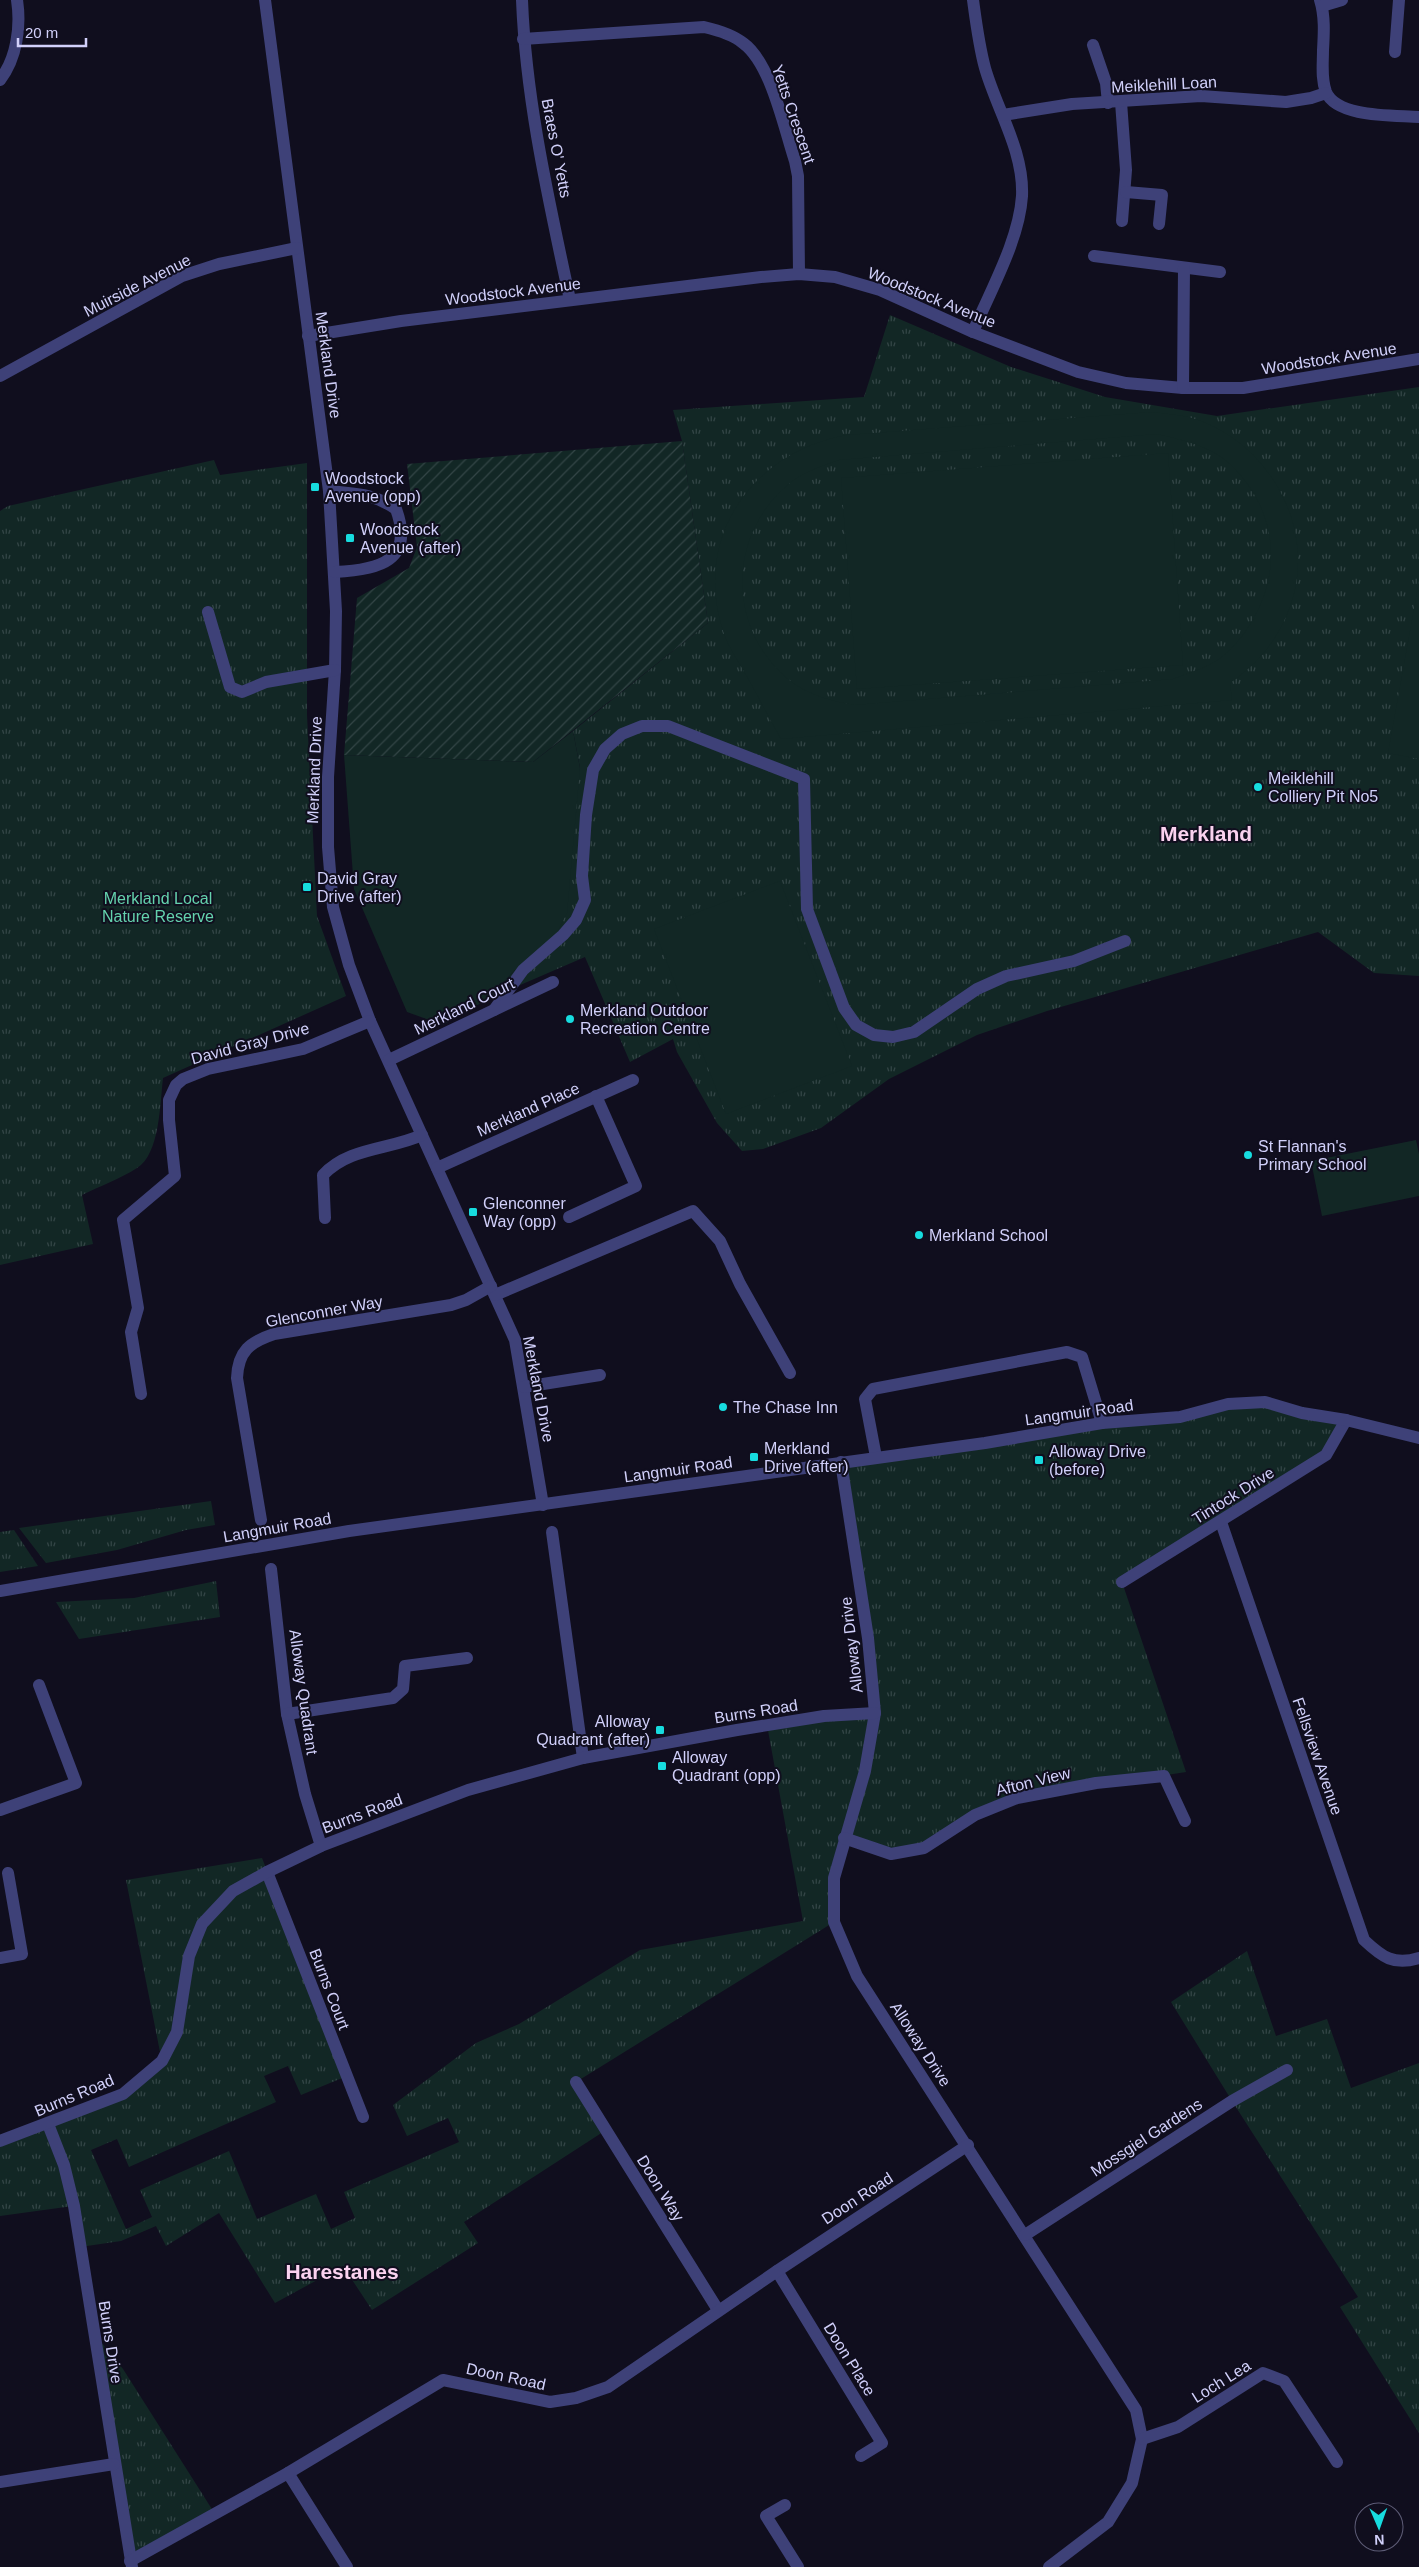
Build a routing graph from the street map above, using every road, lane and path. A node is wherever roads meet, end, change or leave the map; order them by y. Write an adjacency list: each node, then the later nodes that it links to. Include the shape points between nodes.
1 (17, 0): 11 (street, via 18,28 14,54)
2 (265, 0): 19 (street, Merkland Drive)
3 (522, 0): 8 (street, Braes O' Yetts)
4 (972, 0): 14 (street, via 985,68)
5 (1342, 0): 7 (street)
6 (1400, 0): 10 (street)
7 (1321, 3): 12 (street, via 1324,24 1322,76)
8 (523, 39): 23 (street, Yetts Crescent, via 704,27 743,43 765,72 795,161); 24 (street, Braes O' Yetts, via 532,112)
9 (1094, 45): 13 (street)
10 (1395, 52)
11 (0, 80)
12 (1326, 93): 13 (street, Meiklehill Loan, via 1286,102 1201,96); 15 (street, via 1334,104 1358,112)
13 (1114, 102): 14 (street, Meiklehill Loan); 16 (street)
14 (1003, 115): 25 (street, via 1020,167 1020,204 1011,243)
15 (1419, 117)
16 (1126, 192): 17 (street); 18 (street, via 1162,194)
17 (1122, 221)
18 (1159, 224)
19 (298, 248): 26 (street, Merkland Drive); 28 (street, Muirside Avenue, via 219,264 182,276)
20 (1094, 256): 21 (street)
21 (1184, 268): 22 (street); 29 (street)
22 (1220, 272)
23 (799, 274): 24 (street, Woodstock Avenue); 25 (street, Woodstock Avenue, via 835,277 880,290)
24 (570, 300): 26 (street, Woodstock Avenue)
25 (973, 332): 29 (street, Woodstock Avenue, via 1078,372 1126,382)
26 (308, 336): 30 (street, Merkland Drive)
27 (1419, 359): 29 (street, Woodstock Avenue, via 1243,388)
28 (0, 376)
29 (1183, 388)
30 (330, 491): 31 (street, Merkland Drive); 31 (street, via 371,495 384,500 396,509 403,535 399,550 377,566 362,571)
31 (335, 572): 33 (street, Merkland Drive)
32 (208, 612): 33 (street, via 230,687 242,692 266,682)
33 (335, 670): 37 (street, Merkland Drive, via 328,787 332,899 348,965)
34 (1125, 941): 36 (street, via 1074,961 1006,976 977,989 914,1032 893,1037 874,1035 856,1025 844,1008 807,909 804,779 668,726 642,726 622,734 606,749 593,770 584,841 582,876 585,900 576,920 564,935 522,970)
35 (553, 982): 36 (street, Merkland Court)
36 (494, 1010): 38 (street, Merkland Court)
37 (370, 1021): 38 (street, Merkland Drive); 49 (street, David Gray Drive, via 303,1049 192,1074 176,1085 169,1100 175,1176 123,1220 138,1308 131,1332)
38 (389, 1060): 41 (street, Merkland Drive)
39 (633, 1080): 40 (street, Merkland Place)
40 (596, 1096): 42 (street, Merkland Place); 43 (street, via 636,1186)
41 (422, 1135): 42 (street, Merkland Drive); 44 (street, via 405,1143 344,1158 332,1165 323,1175)
42 (437, 1168): 45 (street, Merkland Drive)
43 (569, 1217)
44 (325, 1218)
45 (493, 1291): 46 (street, Glenconner Way, via 693,1211 720,1241 740,1284); 48 (street, Merkland Drive, via 515,1340); 56 (street, Glenconner Way, via 451,1305 274,1334 252,1343 238,1364 238,1386)
46 (790, 1372)
47 (600, 1375): 48 (street)
48 (524, 1387): 55 (street, Merkland Drive)
49 (141, 1394)
50 (1346, 1420): 51 (street, Langmuir Road, via 1302,1413 1265,1402 1228,1404 1180,1417); 52 (street, Langmuir Road); 57 (street, Tintock Drive, via 1326,1454)
51 (1102, 1423): 53 (street, Langmuir Road); 53 (street, via 1082,1357 1066,1352 873,1389 865,1399)
52 (1419, 1438)
53 (876, 1457): 54 (street, Langmuir Road)
54 (841, 1462): 55 (street, Langmuir Road); 64 (street, Alloway Drive, via 868,1638)
55 (542, 1505): 61 (street, Langmuir Road, via 350,1531)
56 (261, 1520)
57 (1221, 1522): 60 (street, Tintock Drive); 74 (street, Fellsview Avenue, via 1364,1940 1383,1958 1408,1962)
58 (552, 1532): 66 (street)
59 (271, 1570): 65 (street, Alloway Quadrant)
60 (1122, 1582)
61 (0, 1591)
62 (467, 1658): 65 (street, via 405,1666 403,1689 393,1698)
63 (38, 1685): 67 (street, via 76,1783)
64 (874, 1712): 66 (street, Burns Road, via 824,1716); 69 (street, Alloway Drive, via 865,1771)
65 (287, 1714): 70 (street, Alloway Quadrant, via 305,1794)
66 (583, 1758): 70 (street, Burns Road, via 468,1790)
67 (0, 1810)
68 (1185, 1820): 69 (street, Afton View, via 1164,1776 1096,1783 1017,1798 975,1815 924,1848 891,1854)
69 (844, 1838): 80 (street, Alloway Drive, via 834,1878 834,1922 857,1976)
70 (321, 1846): 71 (street, Burns Road)
71 (266, 1872): 77 (street, Burns Court); 78 (street, Burns Road, via 233,1891 202,1924 189,1956 177,2032 162,2062 123,2094)
72 (8, 1873): 73 (street, via 22,1954)
73 (0, 1958)
74 (1419, 1958)
75 (1287, 2070): 81 (street, Mossgiel Gardens, via 1232,2101)
76 (576, 2082): 83 (street, Doon Way)
77 (363, 2118)
78 (48, 2124): 79 (street, Burns Road); 87 (street, Burns Drive, via 64,2165 74,2206)
79 (0, 2141)
80 (968, 2145): 81 (street, Alloway Drive); 82 (street, Doon Road)
81 (1025, 2235): 84 (street, Alloway Drive, via 1136,2410)
82 (776, 2270): 83 (street, Doon Road); 85 (street, Doon Place, via 882,2443)
83 (718, 2310): 88 (street, Doon Road, via 608,2387 576,2398 550,2402 444,2380)
84 (1142, 2439): 86 (street, Loch Lea, via 1178,2427 1263,2373 1284,2381); 94 (street, Alloway Drive, via 1132,2483 1108,2522)
85 (861, 2456)
86 (1337, 2462)
87 (114, 2464): 89 (street); 91 (street, Burns Drive)
88 (288, 2473): 91 (street, Doon Road); 92 (street)
89 (0, 2482)
90 (784, 2505): 93 (street, via 766,2516)
91 (131, 2564)
92 (347, 2567)
93 (798, 2567)
94 (1049, 2567)

